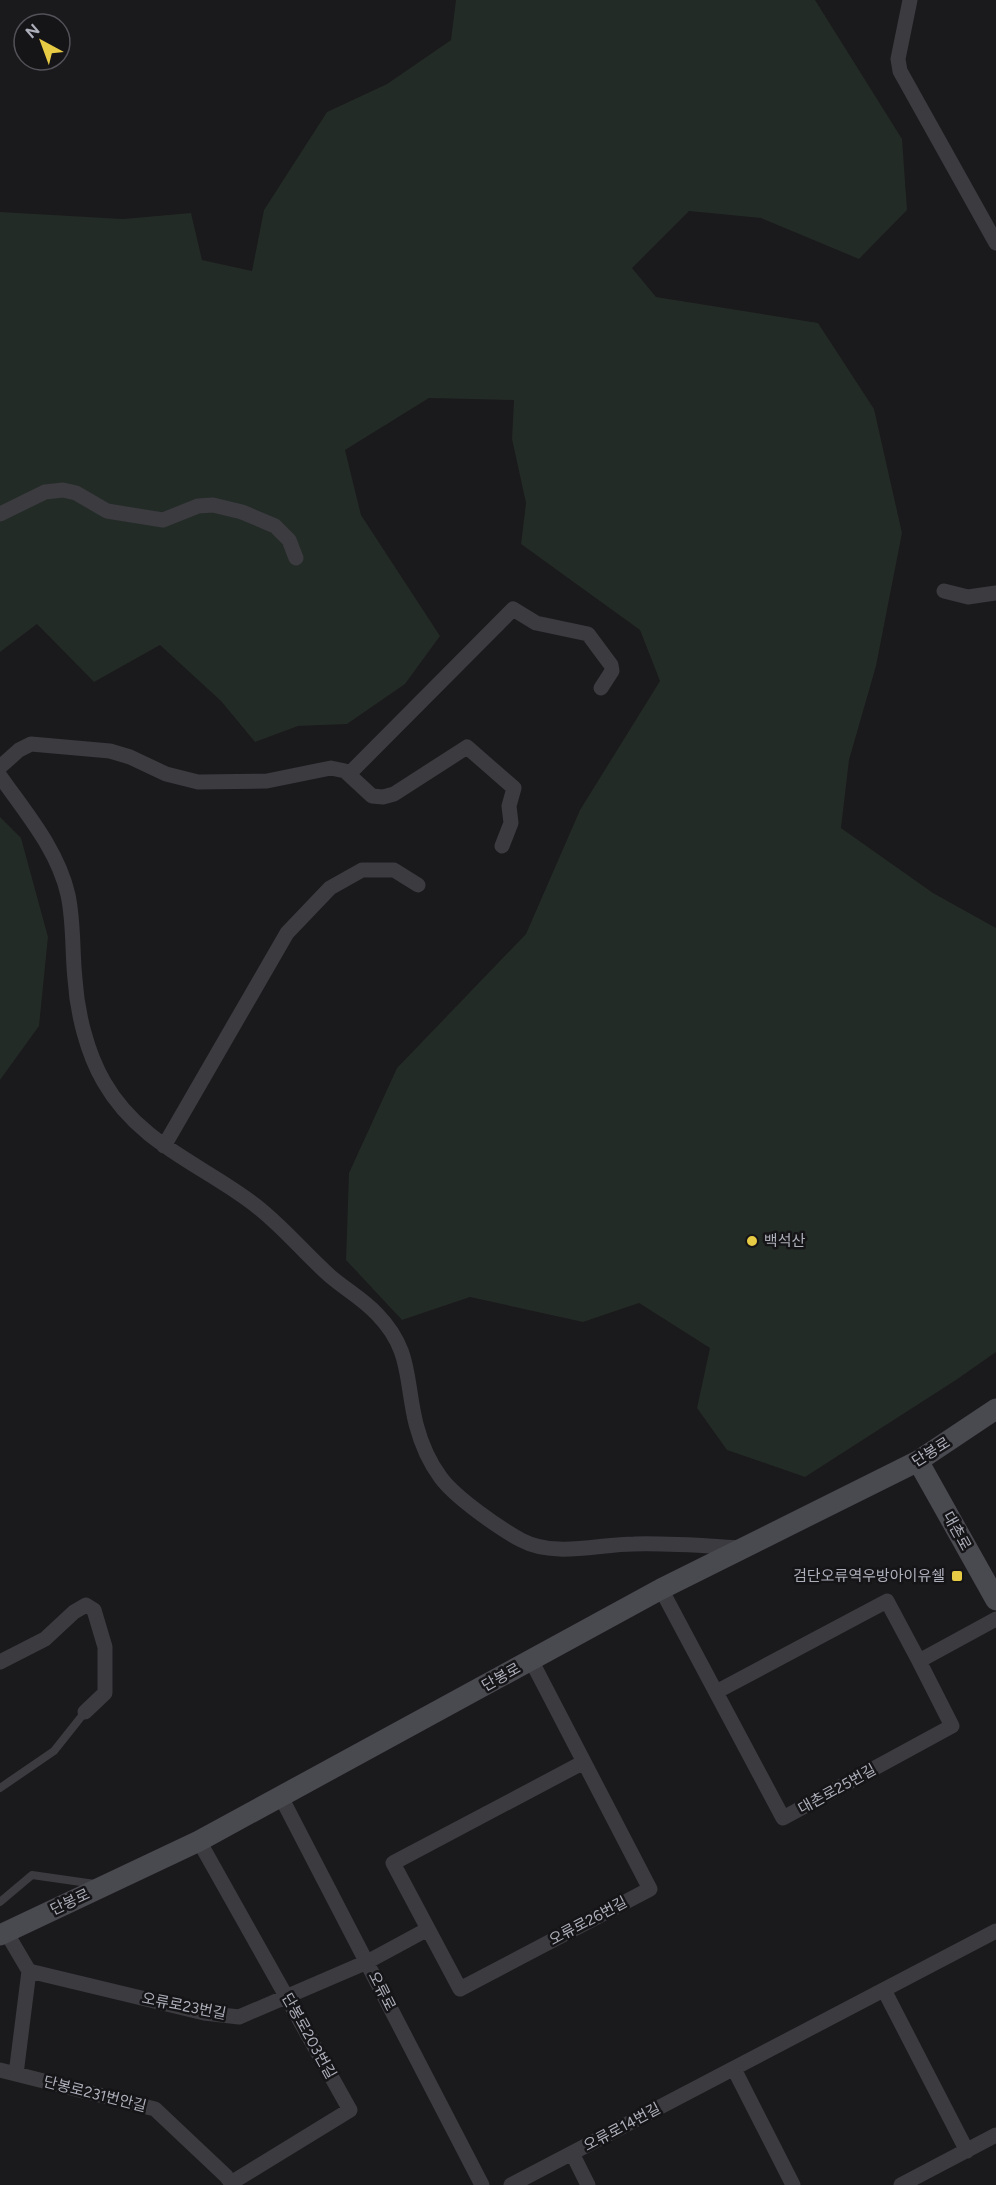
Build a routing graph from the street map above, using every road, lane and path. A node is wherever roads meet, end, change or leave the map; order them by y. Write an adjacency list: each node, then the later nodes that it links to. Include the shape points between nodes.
1 (910, 0): 2 (street, via 898,59 900,71)
2 (996, 243)
3 (0, 514): 4 (street, via 45,492 63,490 76,493 107,512 163,520 198,506 213,506 242,512 275,526 289,540)
4 (296, 558)
5 (944, 591): 6 (street, via 968,597)
6 (996, 592)
7 (601, 688): 9 (street, via 612,671 611,665 588,634 536,623 513,609)
8 (0, 766): 9 (street, via 31,744 110,751 166,774 198,782 267,781 331,768)
9 (349, 774): 11 (street, via 372,796 383,797 394,794 467,747 514,788 509,806 511,823)
10 (0, 776): 13 (street, via 48,845 68,894 75,982 94,1061 122,1107)
11 (502, 846)
12 (418, 885): 13 (street, via 394,870 362,870 330,888 287,933)
13 (164, 1146): 16 (street, via 255,1204 377,1314 403,1350 416,1424 430,1462 443,1481 504,1530 542,1547 632,1544)
14 (996, 1409): 15 (street, 단봉로)
15 (918, 1461): 16 (street, 단봉로); 18 (street, 대촌로)
16 (744, 1548): 17 (street, 단봉로)
17 (661, 1589): 20 (street, 단봉로); 23 (street, 대촌로25번길)
18 (996, 1600)
19 (996, 1619): 21 (street)
20 (531, 1660): 25 (street, 오류로26번길); 27 (street, 단봉로)
21 (919, 1661): 23 (street, 대촌로25번길, via 887,1601); 23 (street, 대촌로25번길, via 952,1726 783,1818)
22 (0, 1662): 24 (street, via 45,1639 86,1605 94,1610 105,1647 105,1693)
23 (716, 1692)
24 (85, 1712): 26 (lane, via 54,1751)
25 (584, 1762): 31 (street, 오류로26번길, via 393,1863); 31 (street, 오류로26번길, via 650,1889 460,1989)
26 (0, 1788)
27 (281, 1797): 28 (street, 단봉로); 34 (street, 오류로)
28 (199, 1841): 29 (street, 단봉로); 37 (street, 단봉로203번길)
29 (106, 1885): 30 (lane, via 32,1875); 33 (street, 단봉로)
30 (0, 1902)
31 (428, 1929): 34 (street)
32 (996, 1931): 36 (street, 오류로14번길)
33 (3, 1933): 35 (street)
34 (367, 1962): 37 (street, 오류로23번길); 45 (street, 오류로)
35 (29, 1971): 37 (street, 오류로23번길, via 204,2013 240,2017); 40 (street)
36 (884, 1990): 38 (street, 오류로14번길); 42 (street)
37 (287, 1996): 44 (street, 단봉로203번길, via 350,2110)
38 (734, 2069): 43 (street, 오류로14번길); 48 (street)
39 (0, 2070): 40 (street, 단봉로231번안길)
40 (16, 2074): 44 (street, 단봉로231번안길, via 155,2109)
41 (996, 2135): 42 (street)
42 (966, 2151): 49 (street)
43 (572, 2153): 46 (street, 오류로14번길); 47 (street)
44 (232, 2184)
45 (482, 2185)
46 (511, 2185)
47 (588, 2185)
48 (793, 2185)
49 (901, 2185)

